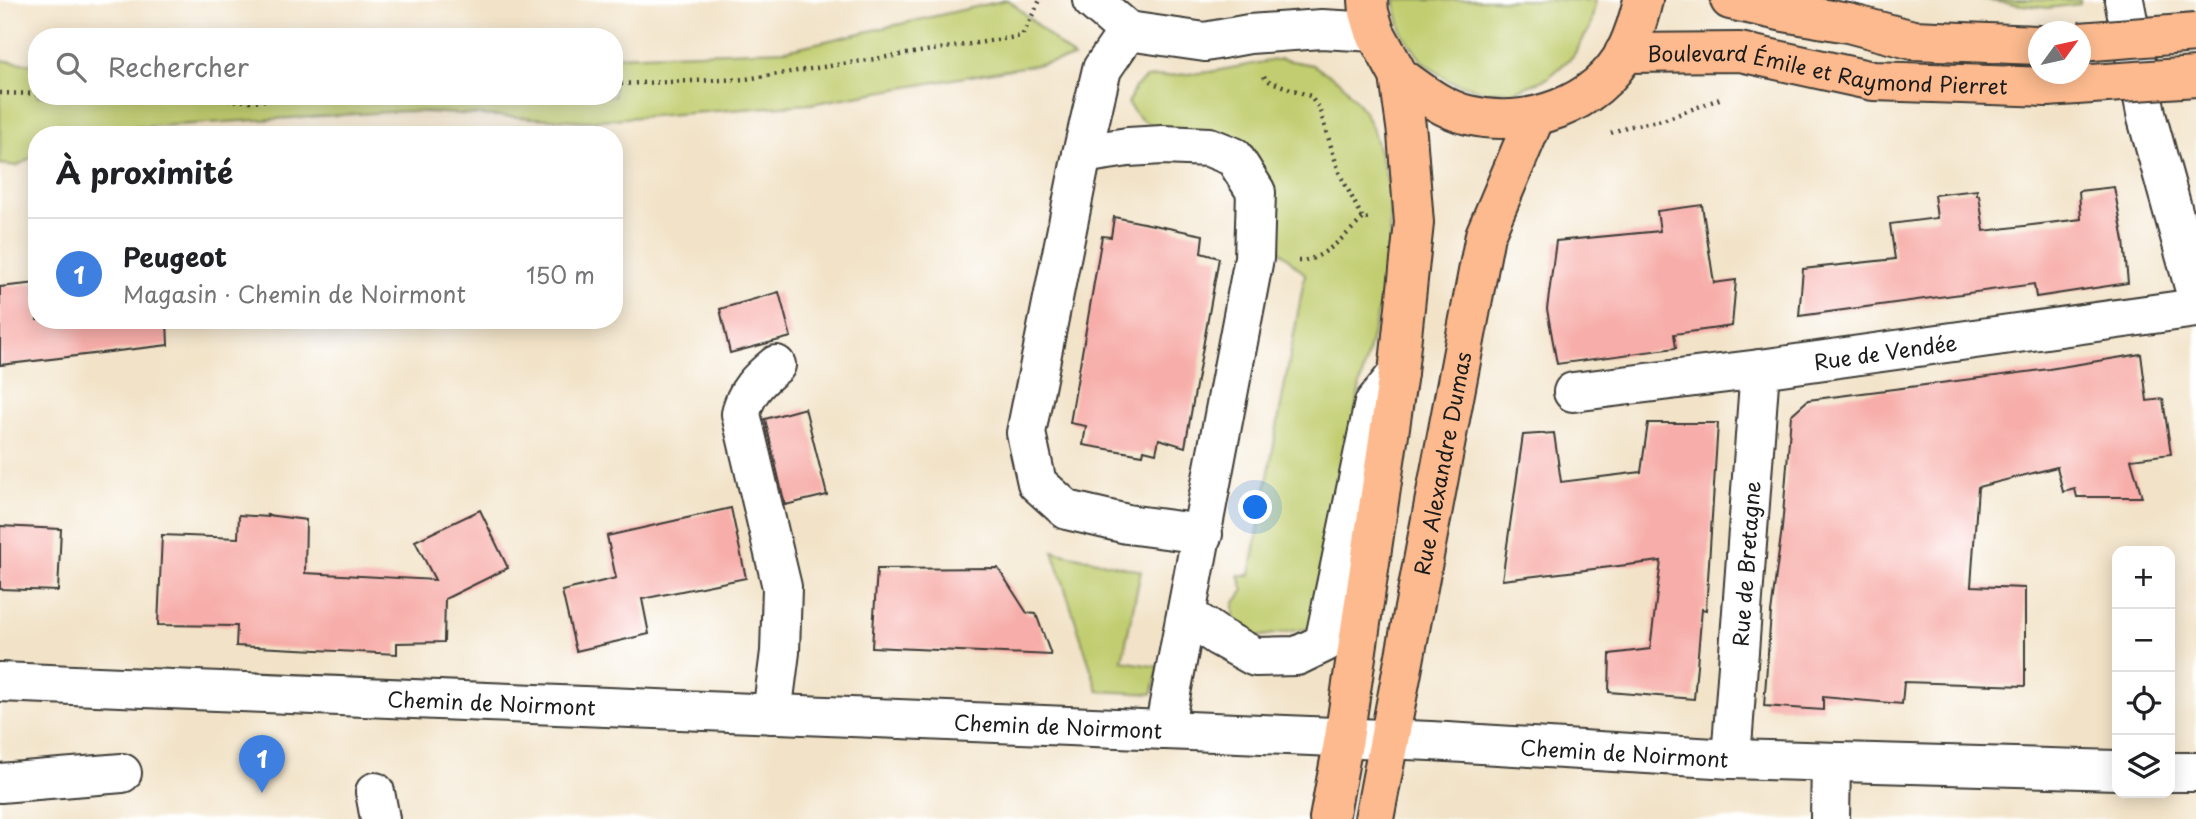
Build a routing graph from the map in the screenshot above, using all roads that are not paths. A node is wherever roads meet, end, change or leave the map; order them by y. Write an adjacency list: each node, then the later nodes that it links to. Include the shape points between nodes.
1 (1092, 0): 6 (street)
2 (1643, 0): 10 (main road)
3 (1730, 0): 9 (main road, Boulevard Émile et Raymond Pierret, via 1913,40)
4 (2124, 0): 15 (street, via 2147,118)
5 (1371, 16): 6 (street, via 1310,30 1205,42); 11 (main road)
6 (1128, 31): 14 (street, via 1102,69)
7 (2196, 33): 8 (main road, bridge)
8 (2091, 41)
9 (2028, 45)
10 (1625, 53): 12 (main road, Boulevard Émile et Raymond Pierret, bridge, via 1740,52 1873,80 2047,87); 13 (main road, via 1601,82 1571,104)
11 (1399, 76): 13 (main road, via 1433,100 1466,114 1500,120); 19 (main road, via 1407,134 1397,220)
12 (2196, 77)
13 (1535, 117): 27 (main road, Rue Alexandre Dumas, via 1485,234)
14 (1082, 154): 21 (street, via 1026,433 1037,483 1067,510); 21 (street, via 1163,145 1209,147 1234,156 1256,192 1254,258)
15 (2196, 294)
16 (2196, 308): 18 (street, Rue de Vendée)
17 (776, 365): 24 (street, via 750,392 741,414 782,587)
18 (1760, 369): 20 (street, Rue de Vendée); 28 (street, Rue de Bretagne)
19 (1398, 373): 22 (street, via 1374,403 1325,643 1297,656 1255,657); 26 (main road)
20 (1573, 392)
21 (1203, 534): 22 (street)
22 (1187, 615): 25 (street)
23 (0, 682): 24 (street, Chemin de Noirmont)
24 (772, 714): 25 (street, Chemin de Noirmont)
25 (1164, 730): 26 (street, Chemin de Noirmont)
26 (1344, 738): 27 (street, Chemin de Noirmont); 35 (main road)
27 (1388, 740): 28 (street, Chemin de Noirmont); 36 (main road, Rue Alexandre Dumas)
28 (1731, 759): 29 (street, Chemin de Noirmont)
29 (1831, 762): 30 (street, Chemin de Noirmont); 37 (street)
30 (2112, 770)
31 (122, 772): 34 (street)
32 (2175, 772): 33 (street)
33 (2196, 772)
34 (0, 783)
35 (1329, 819)
36 (1374, 819)
37 (1830, 819)

